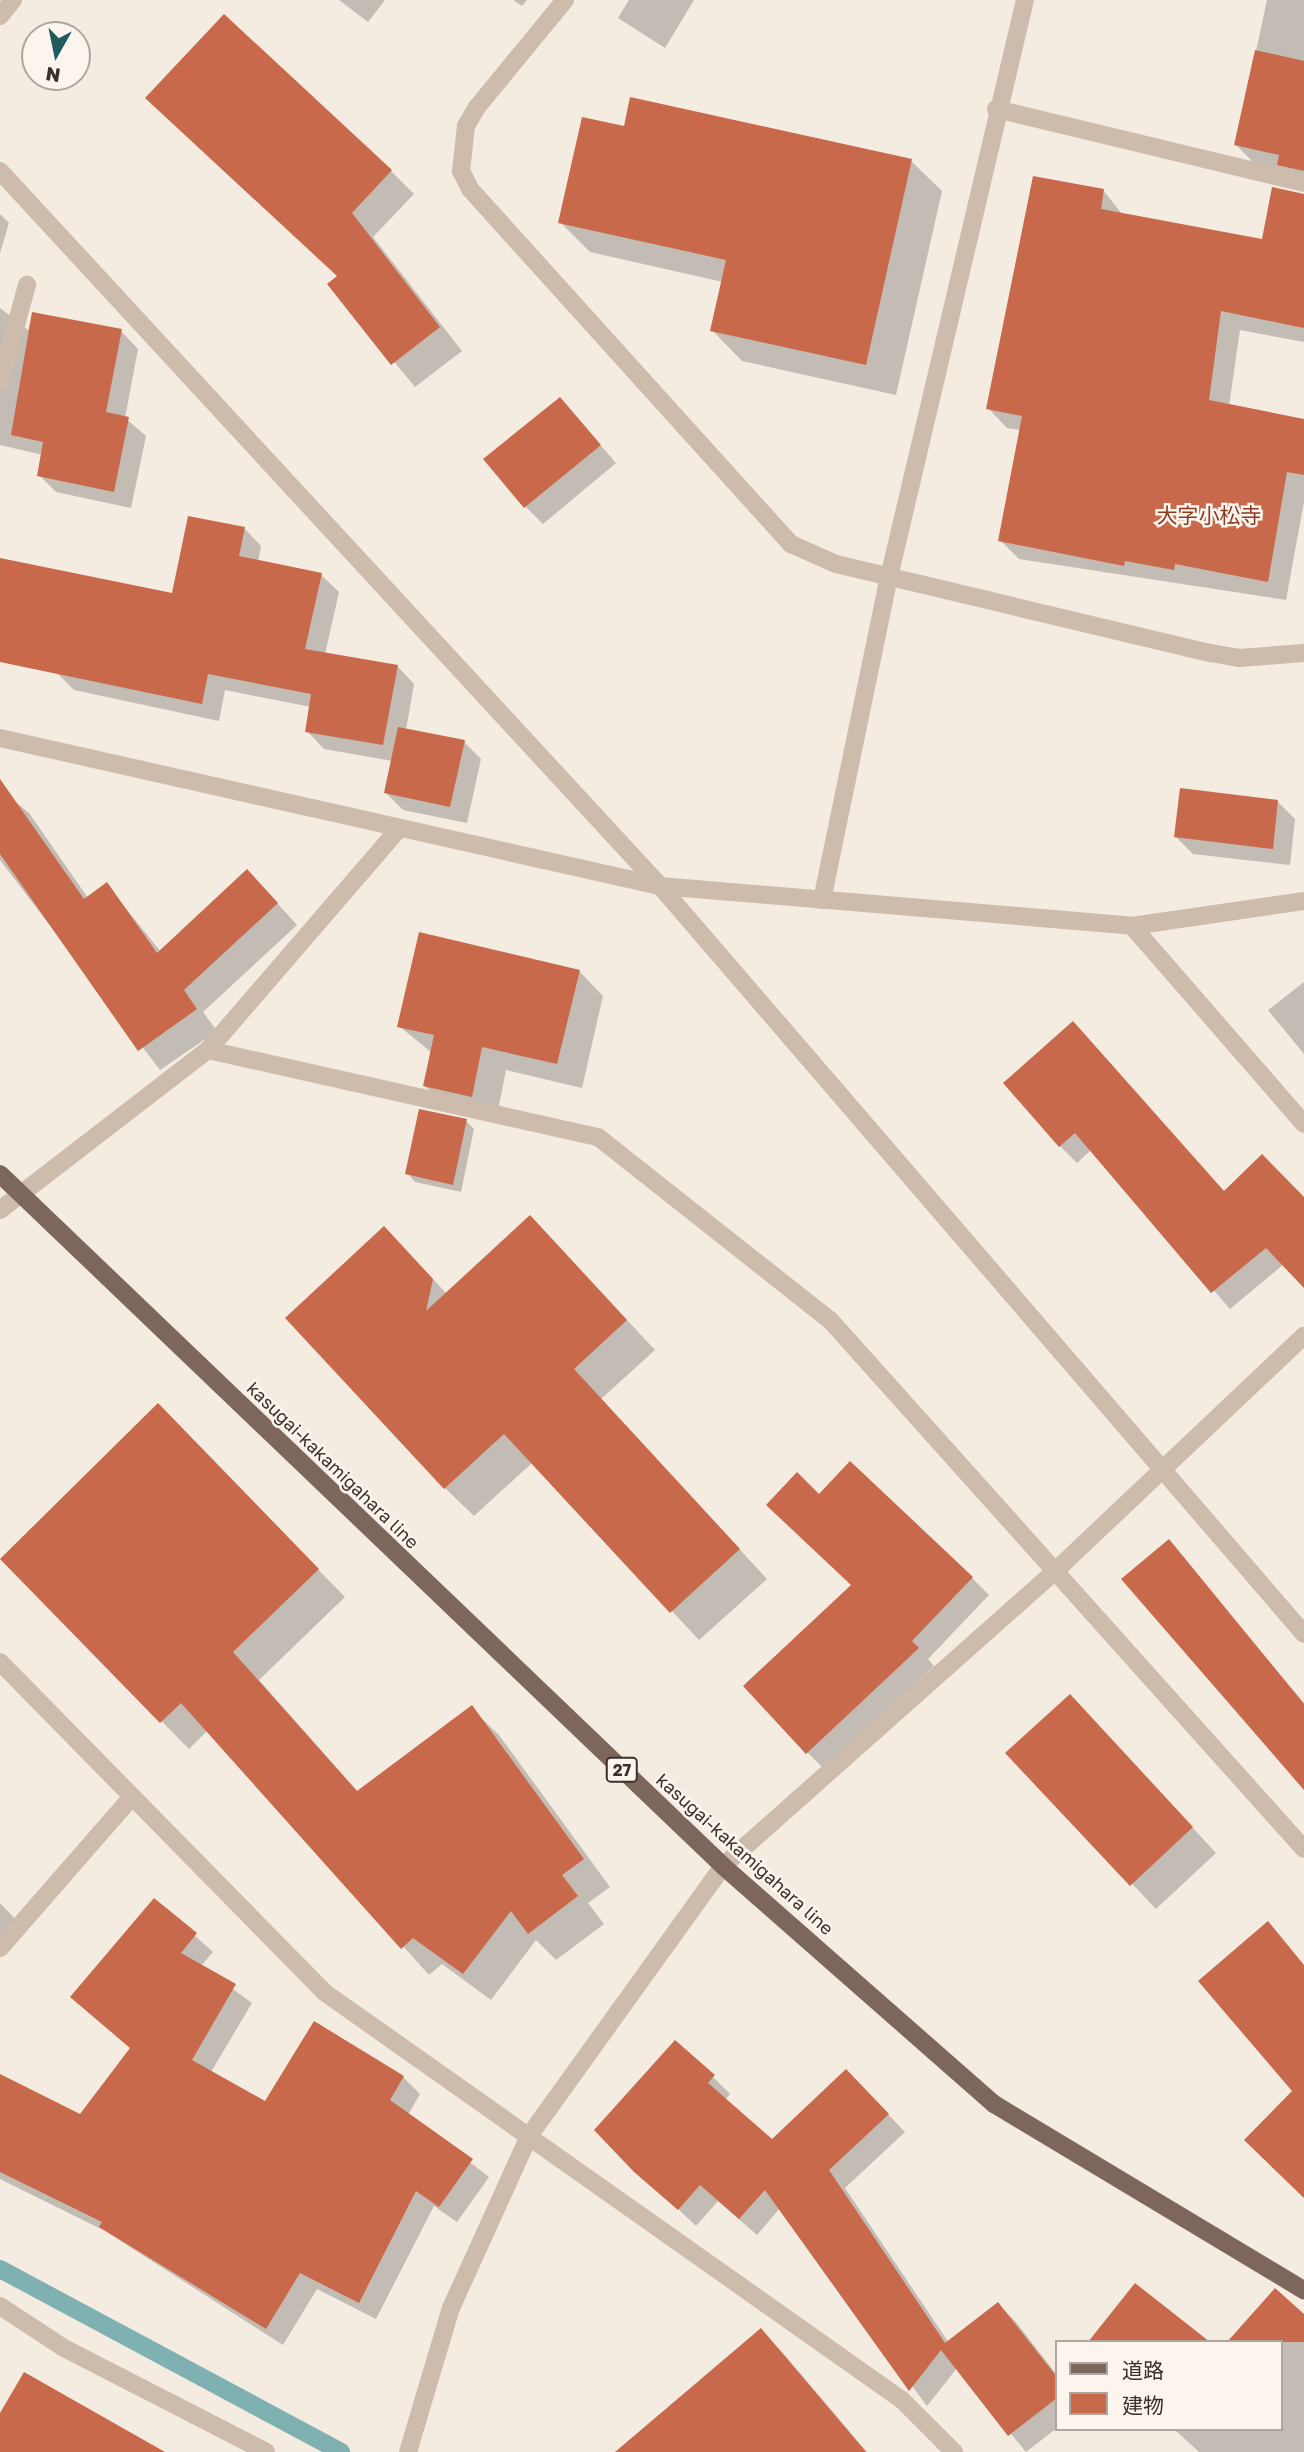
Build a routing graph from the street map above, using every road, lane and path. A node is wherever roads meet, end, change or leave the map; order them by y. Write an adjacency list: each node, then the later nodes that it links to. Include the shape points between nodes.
1 (13, 0): 4 (street)
2 (565, 0): 10 (street, via 466,126 461,171 470,189 791,544)
3 (1025, 0): 5 (street)
4 (0, 16)
5 (996, 109): 7 (street); 10 (street)
6 (0, 171): 14 (street)
7 (1304, 183)
8 (27, 285): 9 (street)
9 (0, 383)
10 (889, 577): 11 (street, via 1239,658); 15 (street)
11 (1304, 653)
12 (0, 738): 13 (street)
13 (396, 832): 14 (street); 18 (street)
14 (660, 886): 15 (street); 24 (street)
15 (822, 900): 17 (street)
16 (1304, 901): 17 (street)
17 (1132, 926): 19 (street)
18 (208, 1050): 21 (street); 25 (street, via 598,1137 830,1320)
19 (1304, 1124)
20 (0, 1174): 21 (main road, kasugai-kakamigahara line / 27)
21 (16, 1192): 22 (street); 30 (main road, kasugai-kakamigahara line / 27)
22 (0, 1210)
23 (1304, 1336): 24 (street)
24 (1161, 1470): 25 (street); 26 (street)
25 (1052, 1574): 29 (street); 30 (street)
26 (1304, 1634)
27 (0, 1662): 28 (street)
28 (130, 1800): 31 (street); 32 (street, via 324,1992)
29 (1304, 1849)
30 (723, 1866): 32 (street); 33 (main road, kasugai-kakamigahara line / 27, via 995,2104)
31 (0, 1948)
32 (529, 2136): 36 (street, via 451,2308); 37 (street, via 902,2399)
33 (1304, 2290)
34 (0, 2306): 35 (street, via 64,2348)
35 (266, 2452)
36 (408, 2452)
37 (954, 2452)

